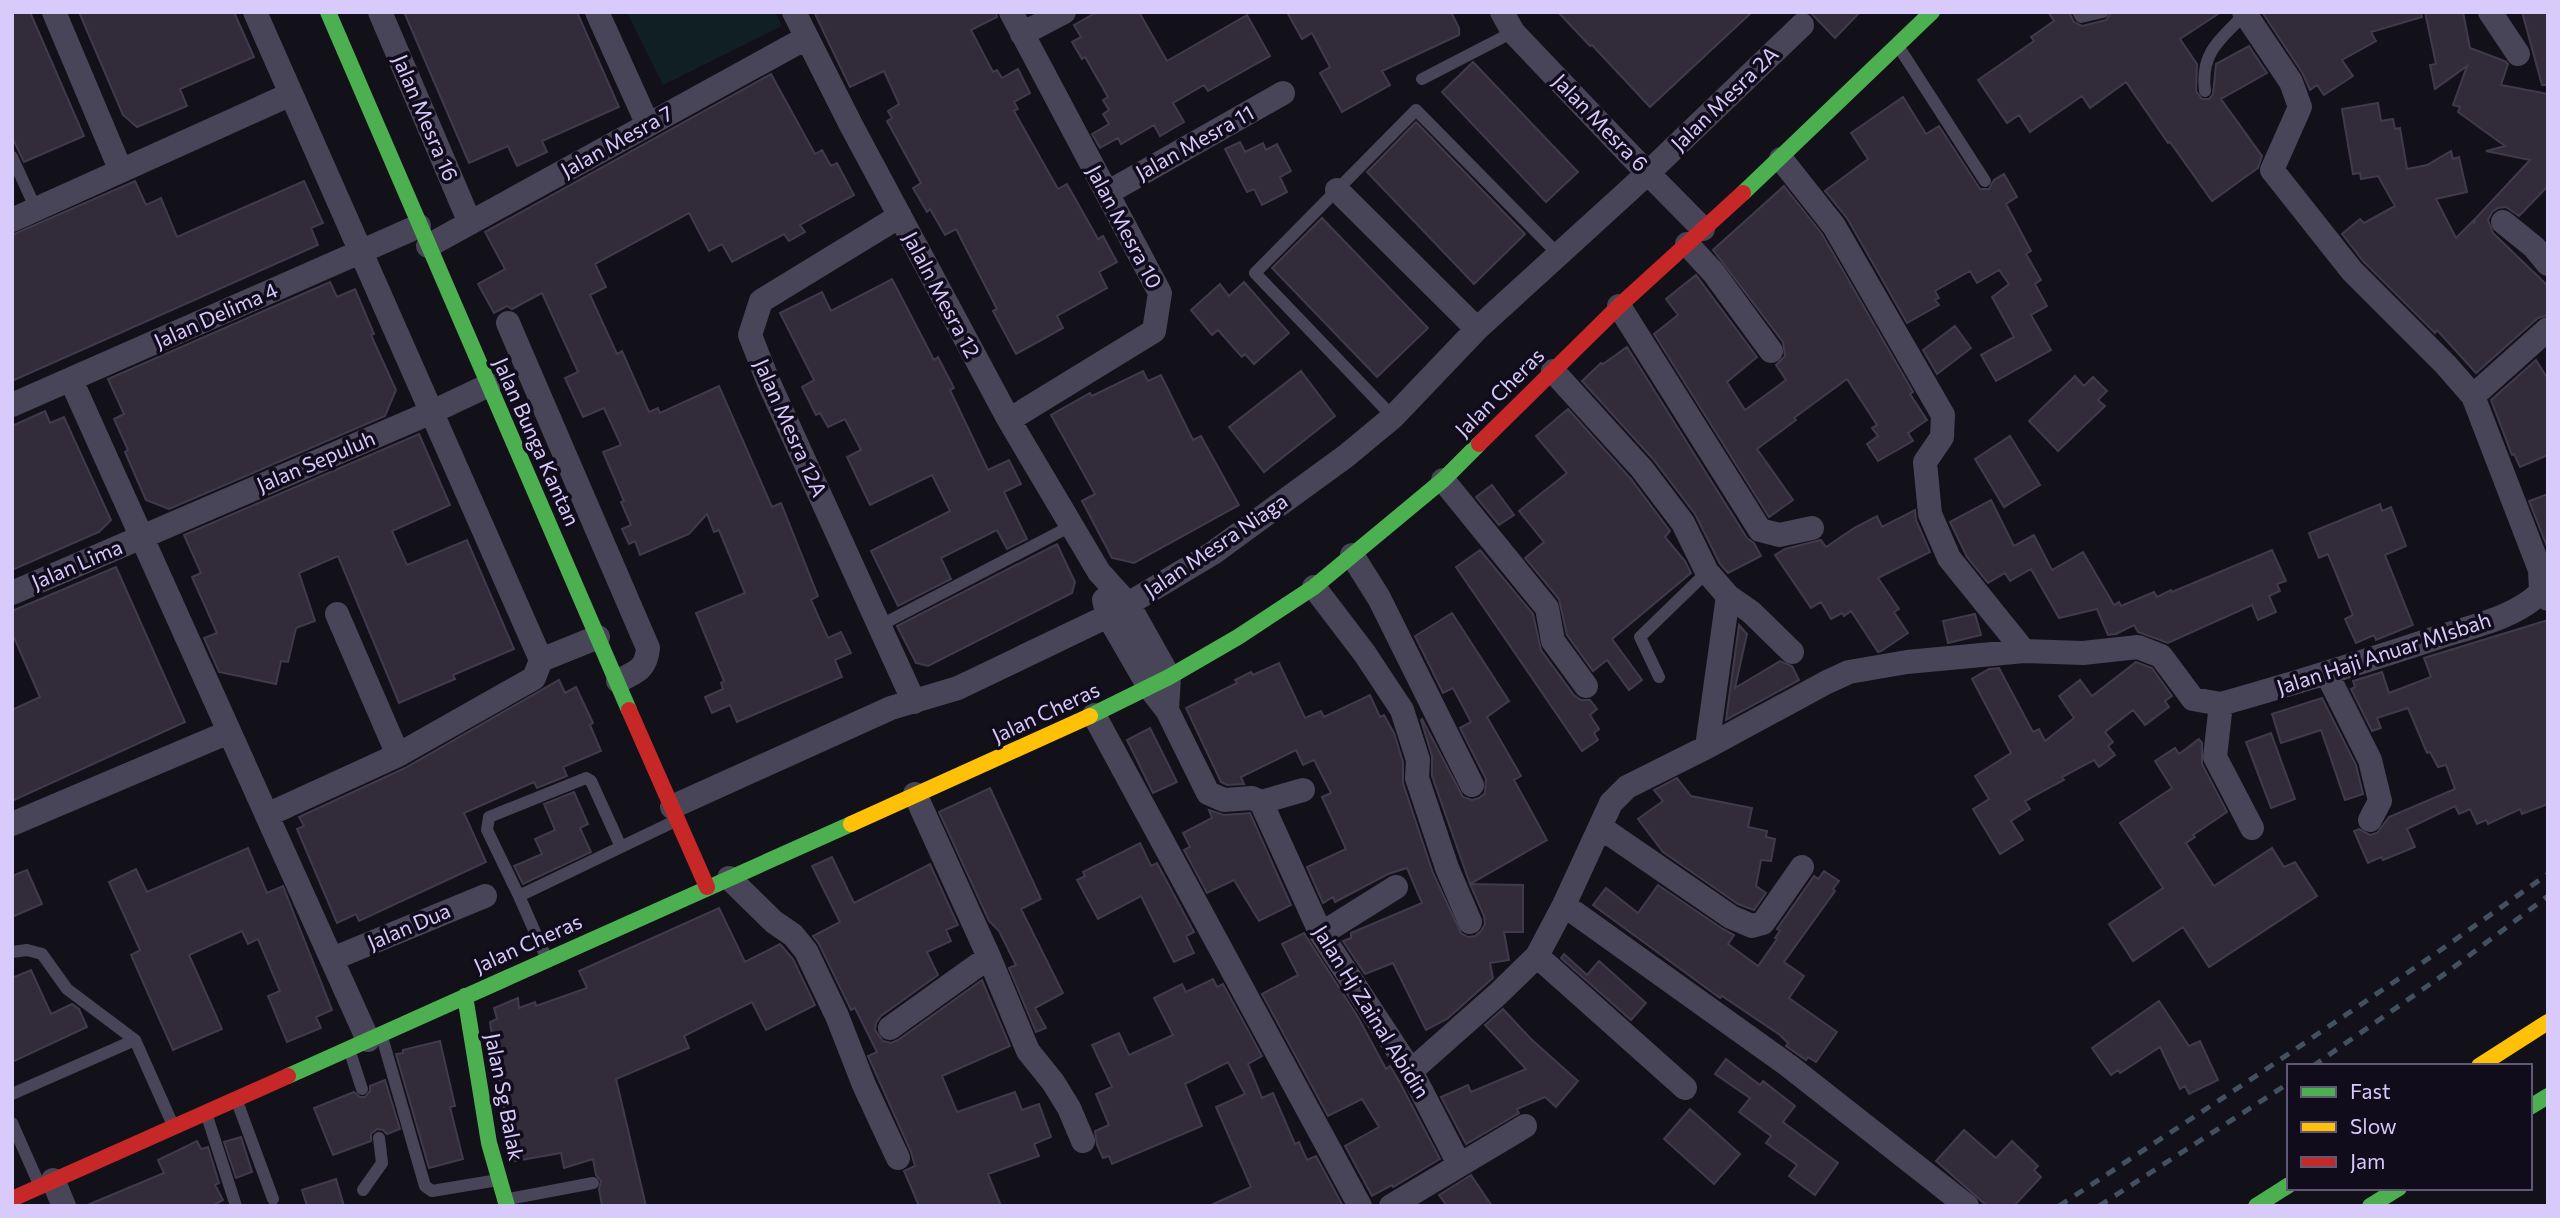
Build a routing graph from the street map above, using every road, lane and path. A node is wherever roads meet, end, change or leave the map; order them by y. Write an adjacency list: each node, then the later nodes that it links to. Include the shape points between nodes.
1 (54, 12): 26 (street)
2 (255, 12): 22 (street)
3 (328, 12): 36 (main road, Jalan Bunga Kantan)
4 (380, 12): 35 (street, Jalan Mesra 16)
5 (597, 12): 23 (street)
6 (794, 12): 16 (street, Jalaln Mesra 12)
7 (1064, 12): 15 (street)
8 (1932, 12): 17 (main road, Jalan Cheras)
9 (2078, 12): 10 (lane, via 2081,17)
10 (2103, 12)
11 (2490, 12): 18 (street)
12 (2245, 13): 20 (lane, via 2211,51 2203,72); 49 (street, via 2291,82 2300,107 2272,170 2352,271)
13 (1796, 19): 27 (street, Jalan Mesra 2A)
14 (1508, 22): 19 (lane); 27 (street, Jalan Mesra 6)
15 (1016, 23): 30 (street, Jalan Mesra 10)
16 (806, 38): 23 (street, Jalan Mesra 7); 32 (street, Jalaln Mesra 12)
17 (1898, 46): 25 (main road, Jalan Cheras); 28 (lane)
18 (2518, 54)
19 (1422, 79)
20 (2205, 91)
21 (1283, 93): 30 (street, Jalan Mesra 11)
22 (291, 94): 26 (street); 38 (street)
23 (648, 125): 35 (street, Jalan Mesra 7)
24 (12, 157): 31 (lane)
25 (1781, 159): 37 (main road, Jalan Cheras); 68 (street, via 1834,226 1943,415 1942,437 1925,462 1930,514 1949,558)
26 (121, 170): 31 (street)
27 (1648, 173): 37 (street, Jalan Mesra 6); 39 (street, Jalan Mesra Niaga)
28 (1985, 181)
29 (1337, 190): 39 (lane, via 1416,110); 43 (street); 52 (lane, via 1255,273)
30 (1107, 192): 53 (street, Jalan Mesra 10, via 1160,293 1154,331)
31 (36, 209): 33 (street)
32 (900, 216): 53 (street, Jalaln Mesra 12); 66 (street, Jalan Mesra 12A, via 761,301 750,335)
33 (12, 220)
34 (2503, 222): 40 (street)
35 (470, 223): 36 (street, Jalan Mesra 7)
36 (424, 236): 38 (street, Jalan Delima 4); 48 (main road, Jalan Bunga Kantan)
37 (1695, 236): 41 (main road, Jalan Cheras); 45 (street, Jalan Mesra 6, via 1713,272)
38 (362, 252): 47 (street, Jalan Delima 4); 51 (street)
39 (1559, 255): 43 (street, Jalan Mesra Niaga)
40 (2548, 264)
41 (1619, 306): 46 (main road, Jalan Cheras); 56 (street, via 1760,530 1779,535)
42 (508, 323): 73 (street, via 649,648 647,662 638,672)
43 (1477, 329): 52 (street, Jalan Mesra Niaga)
44 (2548, 329): 49 (street)
45 (1771, 351)
46 (1553, 371): 54 (main road, Jalan Cheras); 59 (street, via 1642,469 1683,523)
47 (71, 380): 50 (street, Jalan Delima 4); 57 (street)
48 (489, 385): 51 (street, Jalan Sepuluh); 67 (main road, Jalan Bunga Kantan)
49 (2473, 396): 63 (street, via 2540,570)
50 (12, 405)
51 (432, 412): 57 (street, Jalan Sepuluh); 70 (street)
52 (1393, 417): 64 (street, Jalan Mesra Niaga, via 1213,553)
53 (1009, 420): 55 (street, Jalaln Mesra 12)
54 (1443, 480): 58 (main road, Jalan Cheras); 75 (street, via 1547,607 1553,641)
55 (1071, 526): 64 (street, Jalaln Mesra 12); 66 (lane)
56 (1812, 528)
57 (142, 537): 61 (street, Jalan Lima); 79 (street)
58 (1352, 555): 60 (main road, Jalan Cheras); 82 (street, via 1379,598)
59 (1707, 572): 62 (street); 72 (lane, via 1640,637)
60 (1314, 586): 74 (main road, Jalan Cheras); 99 (street, via 1402,710 1418,760 1418,778)
61 (12, 593)
62 (1728, 596): 69 (street); 80 (street)
63 (2544, 596): 71 (street, Jalan Haji Anuar MIsbah, via 2493,619)
64 (1118, 610): 74 (street, Jalaln Mesra 12); 76 (street, Jalan Mesra Niaga, via 958,688)
65 (337, 614): 81 (street)
66 (879, 626): 76 (street, Jalan Mesra 12A)
67 (598, 637): 70 (street); 73 (main road, Jalan Bunga Kantan)
68 (2024, 651): 77 (street, via 2083,653 2138,647 2161,656 2193,699); 80 (street, via 1849,672)
69 (1793, 652)
70 (541, 660): 81 (street, via 534,678)
71 (2327, 674): 77 (street, Jalan Haji Anuar MIsbah); 88 (street, via 2370,760 2380,801)
72 (1659, 677)
73 (618, 681): 86 (main road, Jalan Bunga Kantan)
74 (1159, 682): 78 (main road, Jalan Cheras); 85 (street, via 1167,710 1209,793 1224,800 1252,798)
75 (1586, 686)
76 (915, 702): 86 (street, Jalan Mesra Niaga, via 891,708)
77 (2221, 704): 91 (street, via 2215,757)
78 (1094, 715): 84 (main road, Jalan Cheras); 139 (street)
79 (229, 732): 87 (street); 89 (street)
80 (1707, 747): 90 (street, via 1627,787 1611,803)
81 (398, 755): 87 (street)
82 (1472, 785)
83 (1303, 790): 85 (street)
84 (915, 794): 94 (main road, Jalan Cheras); 103 (street)
85 (1261, 802): 100 (street, Jalan Hj Zainal Abidin)
86 (674, 814): 92 (lane); 94 (main road, Jalan Bunga Kantan)
87 (267, 815): 104 (street)
88 (2370, 820)
89 (12, 824)
90 (1600, 827): 93 (street, via 1731,917 1752,926 1763,923); 98 (street)
91 (2252, 828)
92 (621, 847): 97 (lane); 97 (lane, via 586,778 489,817 487,830)
93 (1802, 867)
94 (718, 882): 105 (main road, Jalan Cheras); 125 (street, via 793,935 806,951)
95 (1396, 887): 100 (street)
96 (485, 896): 104 (street, Jalan Dua)
97 (519, 896): 105 (lane)
98 (1564, 905): 102 (street); 141 (street, via 1789,1066)
99 (1470, 922)
100 (1321, 934): 112 (street, Jalan Hj Zainal Abidin)
101 (12, 952): 109 (lane, via 42,954 87,1011)
102 (1537, 956): 112 (street); 113 (street)
103 (989, 957): 108 (street); 124 (street, via 1028,1051 1069,1108)
104 (332, 959): 110 (street)
105 (547, 959): 106 (main road, Jalan Cheras)
106 (464, 996): 110 (main road, Jalan Cheras); 127 (main road, Jalan Sg Balak)
107 (2548, 1023): 111 (main road)
108 (890, 1028)
109 (135, 1040): 115 (lane); 122 (lane)
110 (366, 1040): 114 (lane); 117 (main road, Jalan Cheras); 127 (lane, via 425,1186 432,1191)
111 (2482, 1064)
112 (1411, 1071): 126 (street, Jalan Hj Zainal Abidin)
113 (1685, 1088)
114 (362, 1089)
115 (12, 1094)
116 (2548, 1096): 118 (main road)
117 (236, 1098): 119 (main road, Jalan Cheras); 135 (lane)
118 (2532, 1106)
119 (206, 1112): 122 (main road, Jalan Cheras); 138 (lane)
120 (12, 1123): 129 (lane)
121 (1525, 1126): 126 (street)
122 (173, 1127): 129 (main road, Jalan Cheras)
123 (379, 1138): 131 (lane, via 382,1163)
124 (1083, 1141)
125 (898, 1158)
126 (1459, 1164): 133 (street)
127 (499, 1180): 136 (main road, Jalan Sg Balak)
128 (593, 1183): 136 (lane)
129 (47, 1184): 134 (main road, Jalan Cheras); 137 (street)
130 (2287, 1186): 142 (main road)
131 (363, 1190)
132 (2396, 1190): 143 (main road)
133 (1424, 1197): 140 (street)
134 (12, 1199)
135 (273, 1199)
136 (506, 1203)
137 (64, 1206)
138 (236, 1206)
139 (1360, 1206)
140 (1391, 1206)
141 (1967, 1206)
142 (2256, 1206)
143 (2371, 1206)

